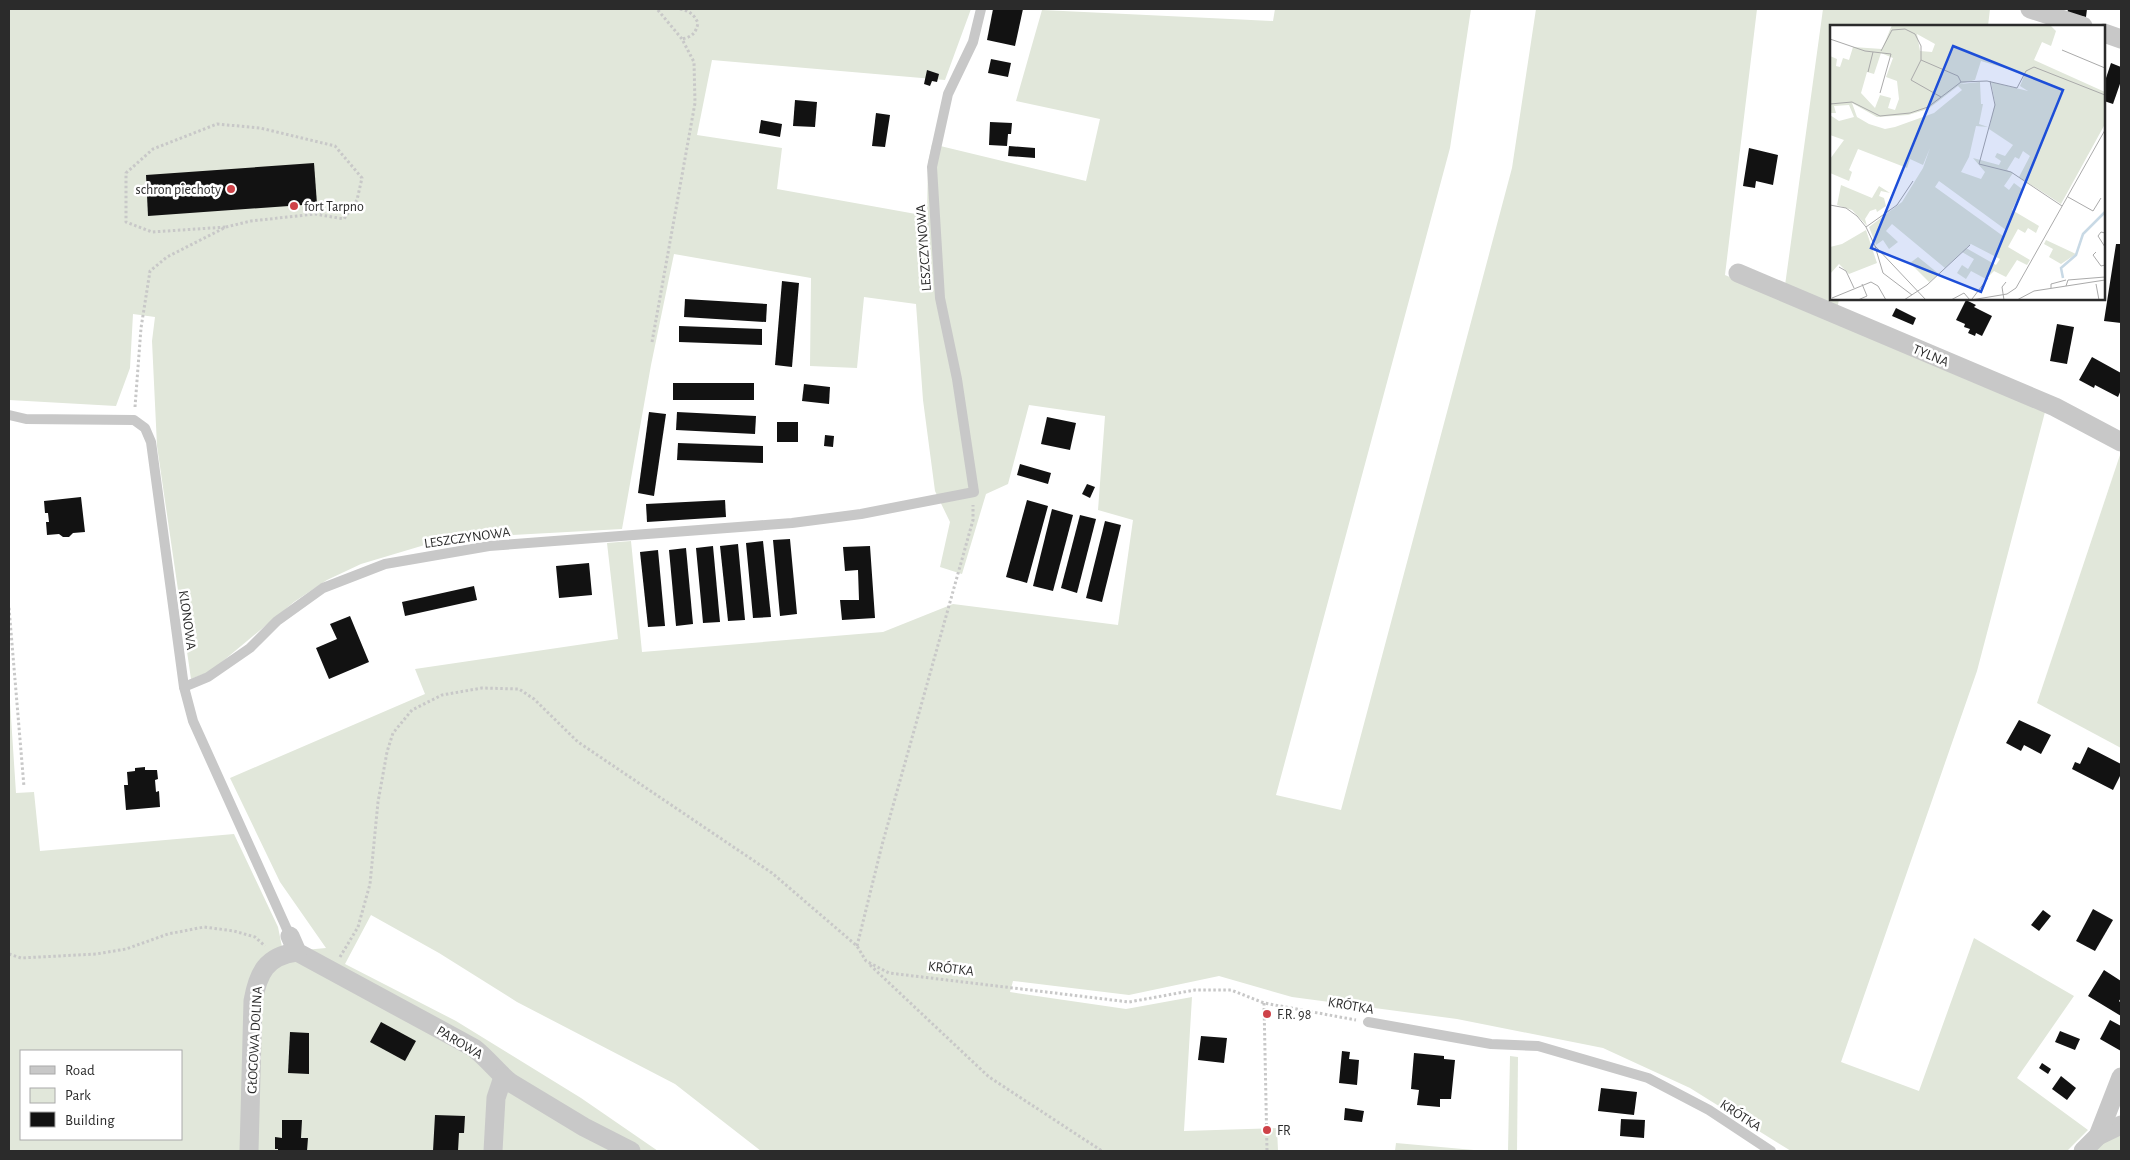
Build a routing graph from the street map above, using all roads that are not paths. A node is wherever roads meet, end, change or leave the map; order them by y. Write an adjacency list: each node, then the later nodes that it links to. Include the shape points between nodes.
1 (981, 9): 9 (lane, LESZCZYNOWA, via 973,42 948,94 932,166 940,298 957,379 974,492 861,514 489,546 385,564 323,588 277,621 250,648 208,677)
2 (2030, 9): 3 (street)
3 (2080, 25)
4 (2105, 33): 5 (street)
5 (2121, 39)
6 (1738, 273): 8 (street, TYLNA, via 2055,407)
7 (9, 414): 9 (lane, KLONOWA, via 26,419 134,420 145,428 151,442)
8 (2121, 442)
9 (184, 688): 10 (lane, KLONOWA, via 193,721)
10 (290, 947): 12 (street, PAROWA, via 474,1048); 16 (street, GŁOGOWA DOLINA, via 267,965 257,979)
11 (1368, 1022): 19 (lane, KRÓTKA, via 1491,1044 1538,1046 1648,1078 1709,1110)
12 (503, 1077): 17 (street, via 496,1098); 18 (street, PAROWA, via 576,1122)
13 (2121, 1077): 15 (street)
14 (2121, 1125): 15 (street)
15 (2098, 1136): 20 (street)
16 (249, 1151)
17 (493, 1151)
18 (632, 1151)
19 (1771, 1151)
20 (2083, 1151)

